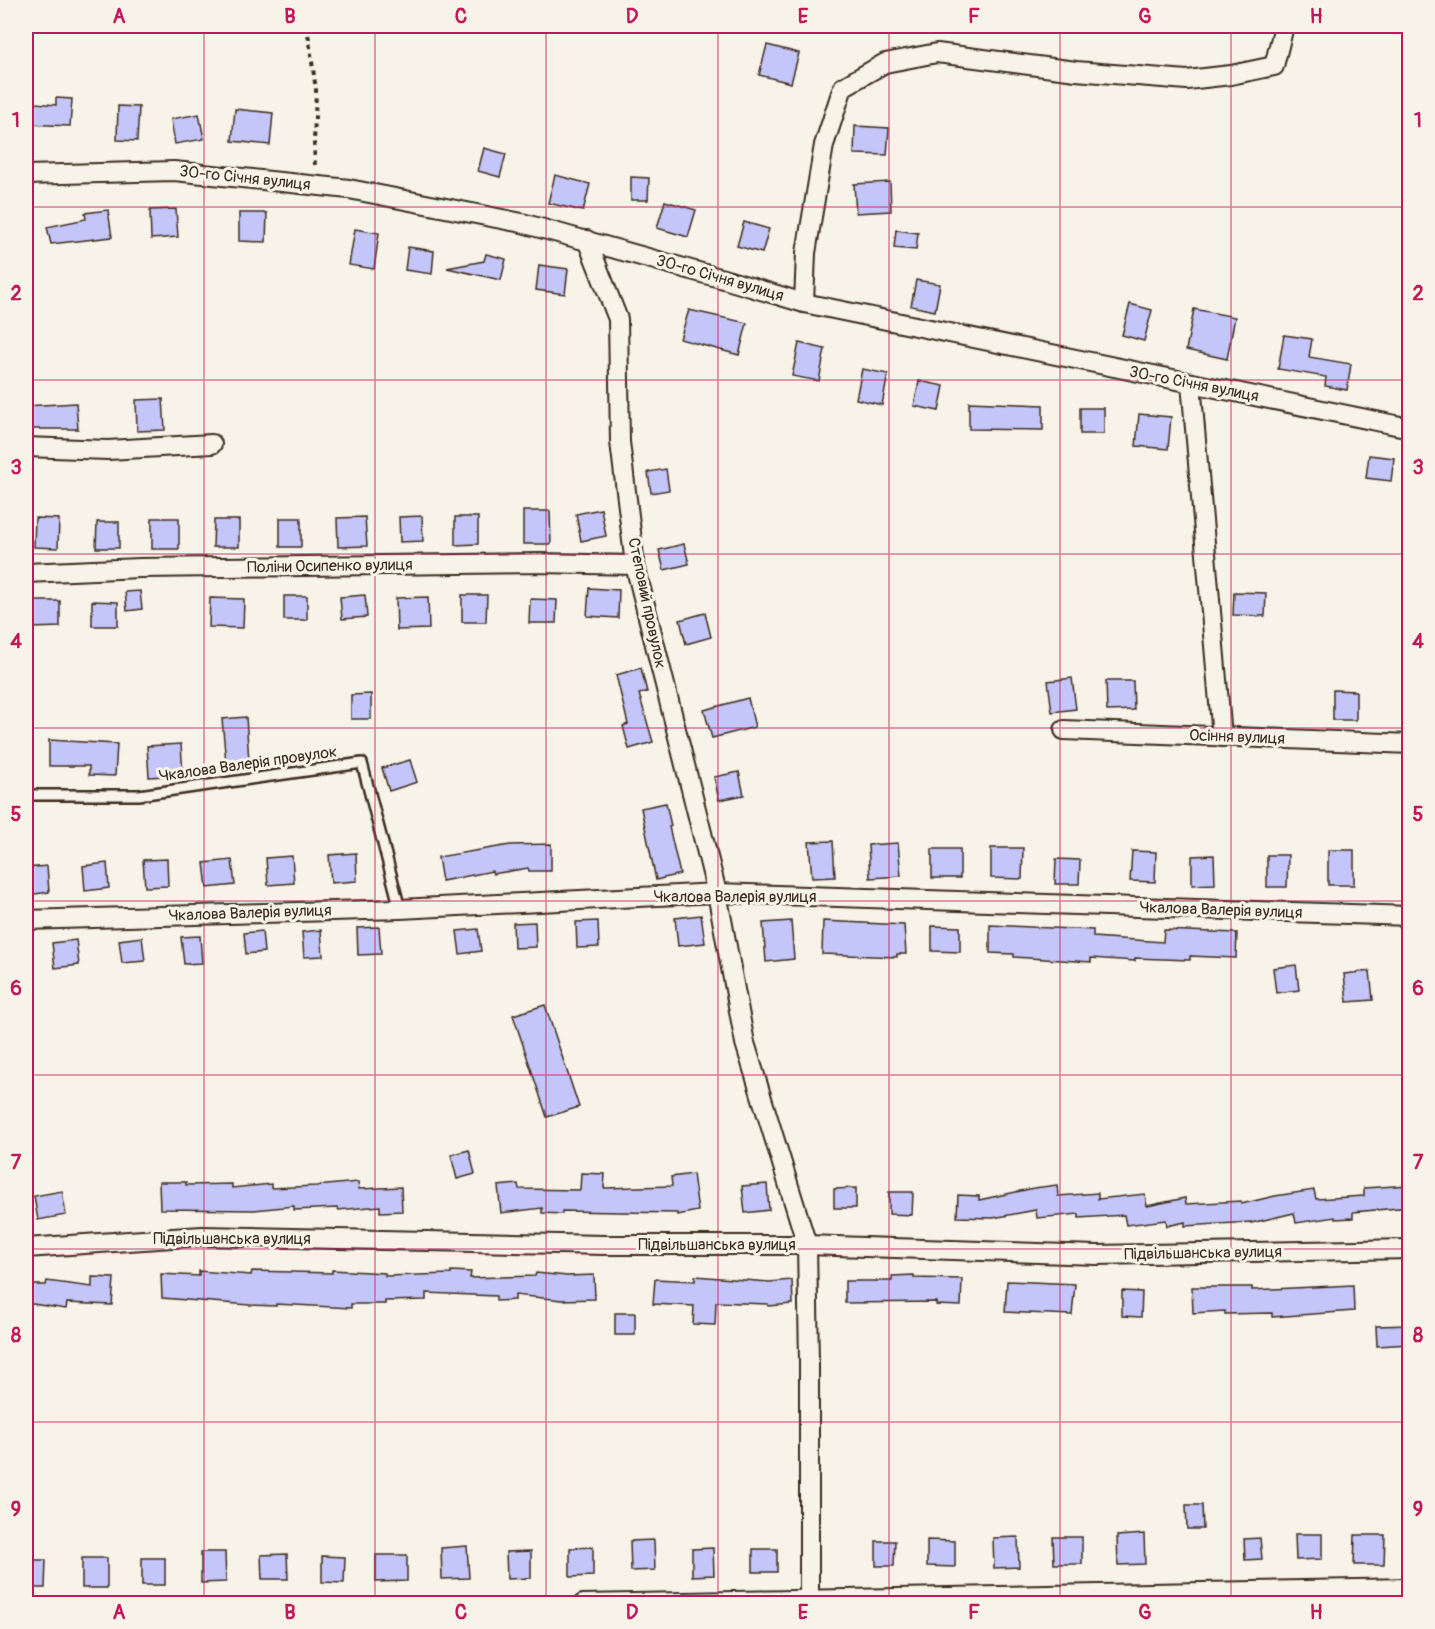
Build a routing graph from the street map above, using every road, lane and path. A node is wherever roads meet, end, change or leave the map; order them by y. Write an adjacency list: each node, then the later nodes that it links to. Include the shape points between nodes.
1 (307, 26): 4 (path, via 316,90)
2 (1284, 26): 6 (street, via 1275,66 1231,75 1187,80 1076,71 937,52 885,63 843,87 823,156 806,252)
3 (26, 175): 4 (street, 30-го Січня вулиця, via 174,171)
4 (316, 186): 5 (street, 30-го Січня вулиця, via 522,223)
5 (588, 240): 6 (street, 30-го Січня вулиця); 11 (street, Степовий провулок, via 618,319 620,442)
6 (804, 303): 7 (street, 30-го Січня вулиця)
7 (1191, 383): 8 (street, 30-го Січня вулиця); 14 (street)
8 (1410, 428)
9 (212, 444): 10 (street, via 108,450)
10 (26, 447)
11 (635, 565): 12 (street, Поліни Осипенко вулиця, via 175,567); 17 (street, Степовий провулок)
12 (26, 573)
13 (1064, 730): 14 (street, Осіння вулиця)
14 (1222, 737): 15 (street, Осіння вулиця)
15 (1410, 744)
16 (26, 795): 18 (lane, Чкалова Валерія провулок, via 139,795 362,764)
17 (717, 893): 18 (street, Чкалова Валерія вулиця); 19 (street, Чкалова Валерія вулиця); 21 (street, Степовий провулок, via 745,1043)
18 (400, 909): 20 (street, Чкалова Валерія вулиця)
19 (1410, 916)
20 (26, 920)
21 (807, 1245): 22 (street, Підвільшанська вулиця, via 604,1245 202,1236); 23 (street, Підвільшанська вулиця, via 1096,1255); 25 (street, Степовий провулок)
22 (26, 1248)
23 (1410, 1249)
24 (1410, 1588): 25 (street)
25 (809, 1598): 26 (street)
26 (583, 1604)

